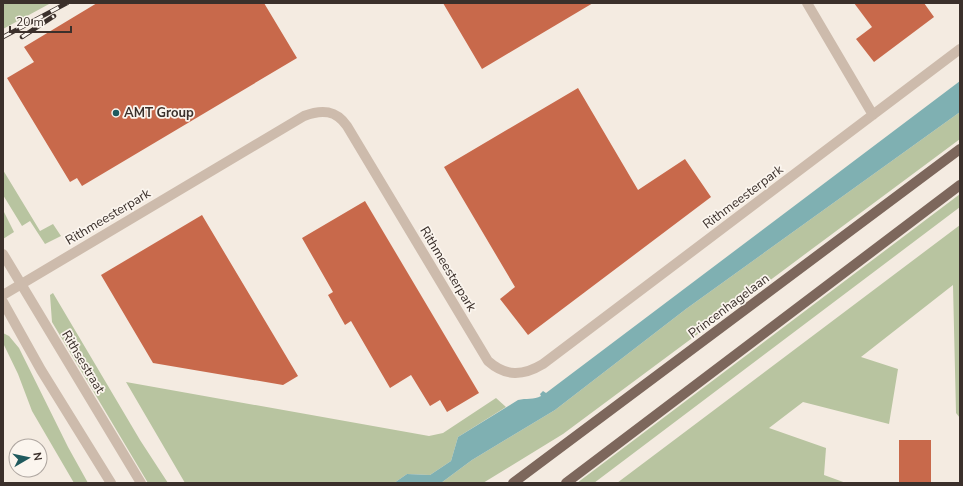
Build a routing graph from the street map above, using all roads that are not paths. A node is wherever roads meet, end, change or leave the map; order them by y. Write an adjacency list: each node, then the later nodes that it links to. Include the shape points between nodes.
1 (807, 3): 3 (street)
2 (960, 49): 3 (street, Rithmeesterpark)
3 (873, 114): 7 (street, Rithmeesterpark, via 543,364 528,372 511,373 495,367 488,361 348,126 338,115 332,113 311,113 301,118)
4 (960, 149): 12 (main road, Princenhagelaan)
5 (960, 185): 13 (main road)
6 (3, 254): 7 (street, Rithsestraat)
7 (21, 284): 8 (street, Rithmeesterpark); 11 (street, Rithsestraat)
8 (3, 295)
9 (3, 302): 10 (street, via 41,370)
10 (111, 483)
11 (141, 483)
12 (513, 483)
13 (566, 483)

